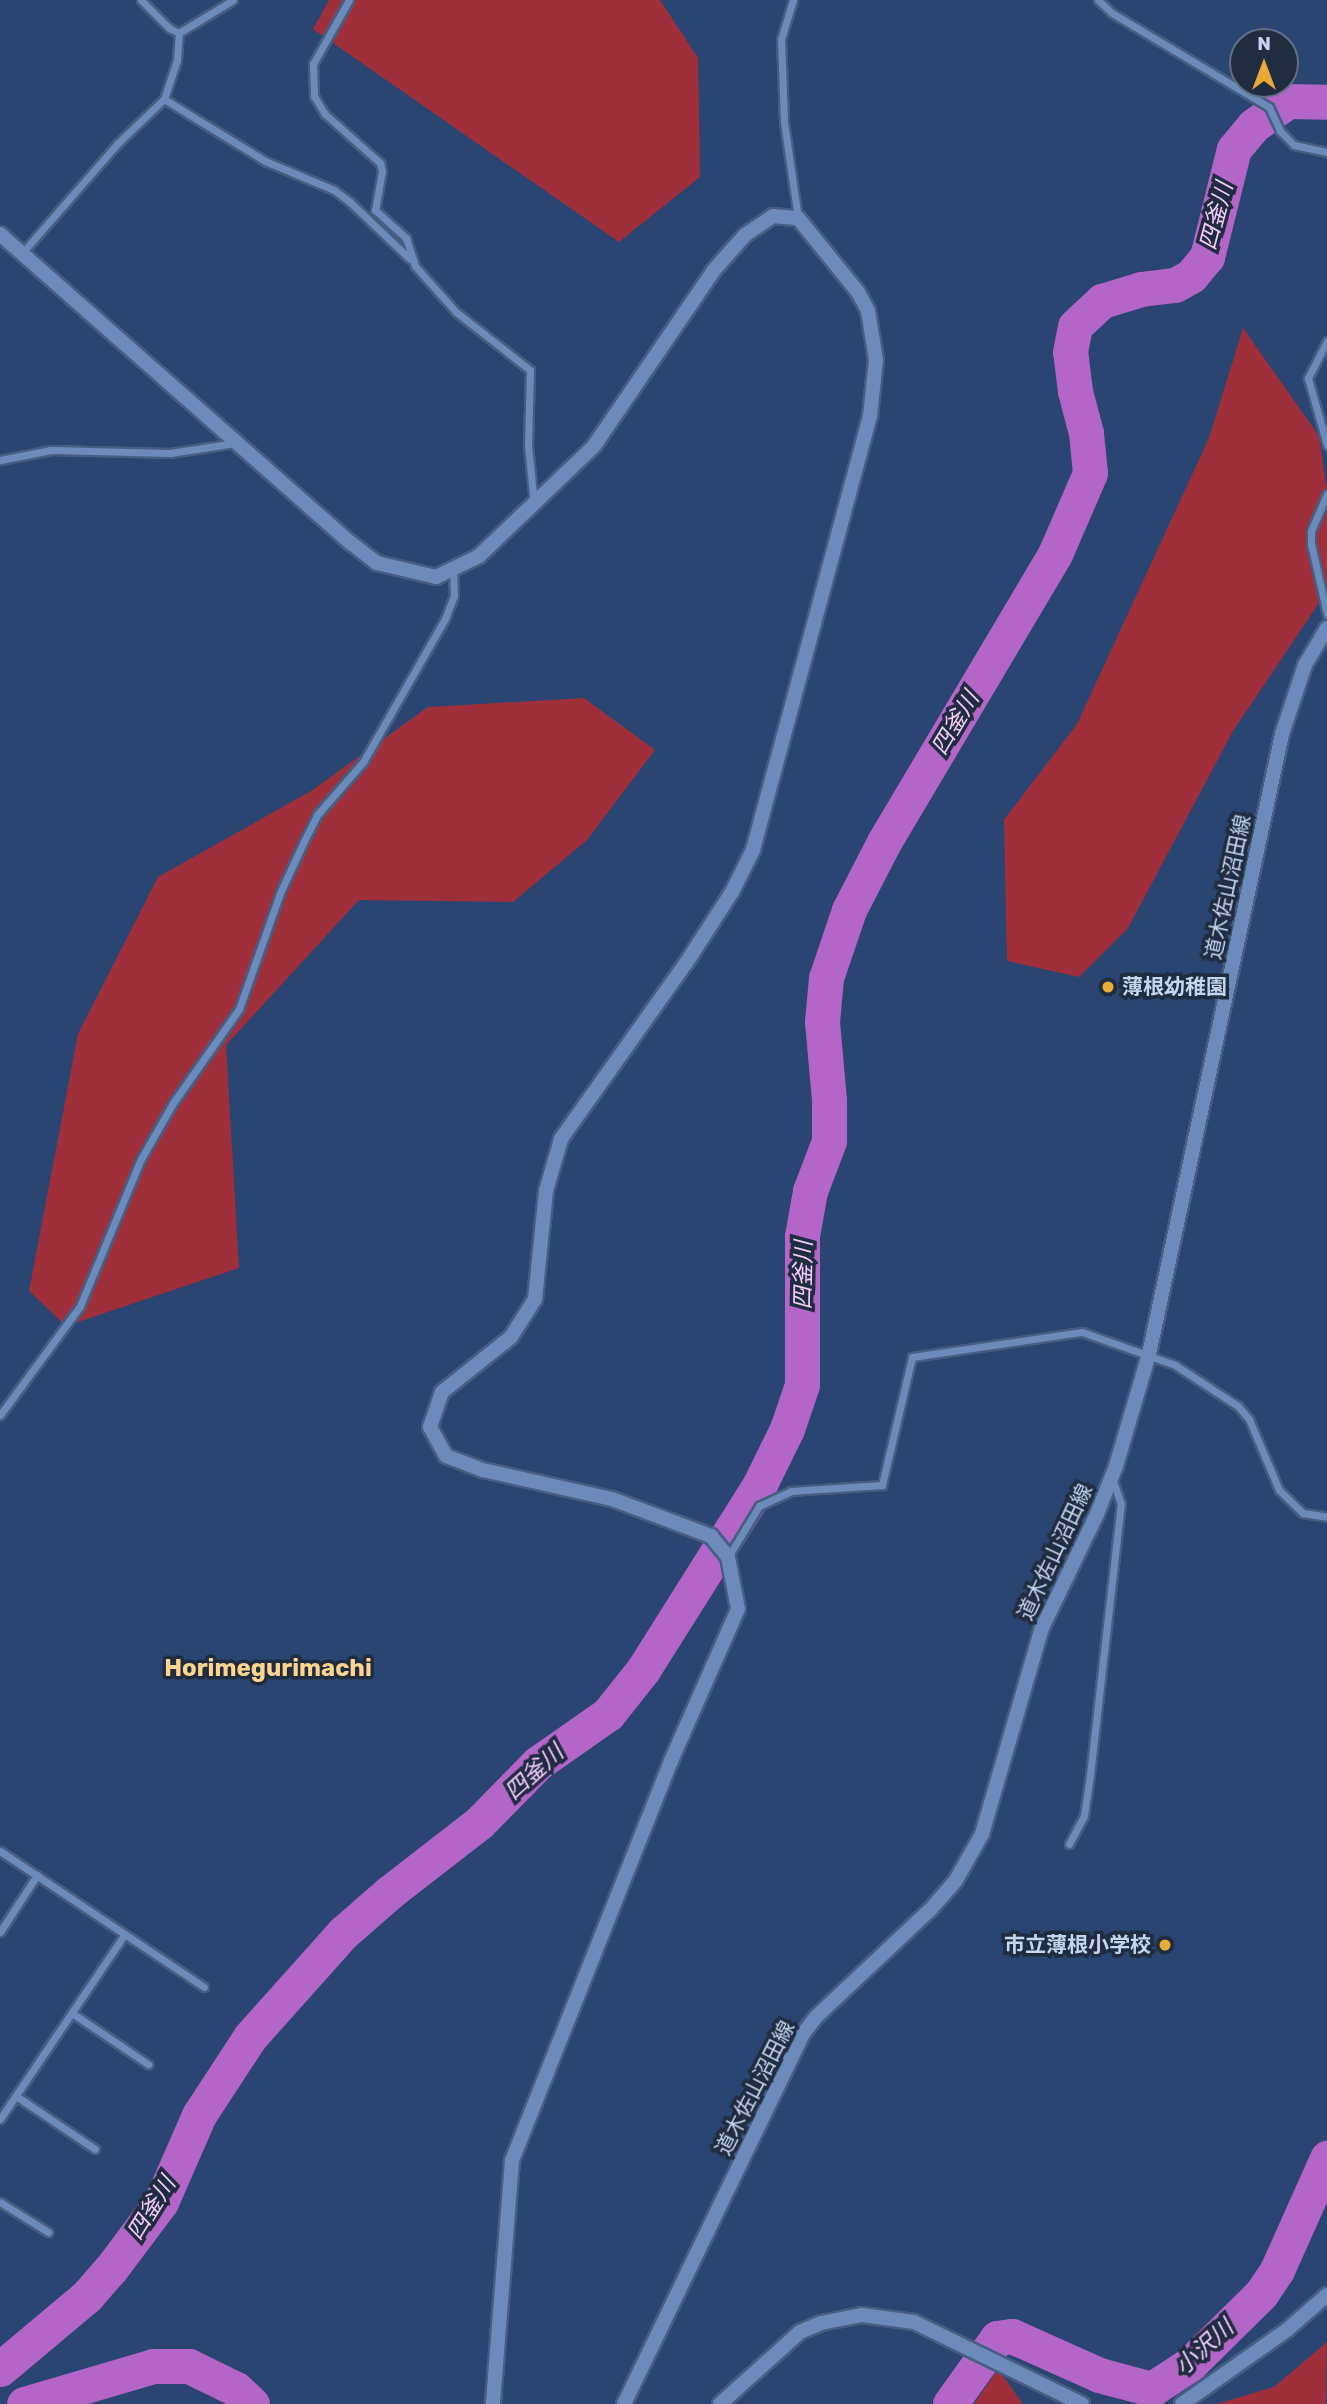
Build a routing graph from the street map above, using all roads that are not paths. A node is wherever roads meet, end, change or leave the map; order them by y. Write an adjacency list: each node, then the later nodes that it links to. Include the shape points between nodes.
1 (142, 0): 6 (street)
2 (233, 0): 6 (street)
3 (349, 0): 12 (street, via 318,50 312,87 325,114 380,163 375,210 405,238)
4 (793, 0): 9 (street, via 781,39 784,122)
5 (1098, 0): 8 (street, via 1269,107 1280,131 1294,145)
6 (179, 33): 7 (street, via 177,60)
7 (164, 99): 11 (street, via 117,144); 12 (street, via 265,161 334,190)
8 (1327, 152)
9 (798, 218): 18 (street, via 773,216 744,235 714,270 594,446); 26 (street, via 868,310 876,360 870,416 753,850 686,963 561,1139 546,1191 535,1299 511,1337 442,1392 430,1427 446,1456 483,1470 612,1499 657,1515 711,1536)
10 (0, 234): 11 (street)
11 (22, 253): 14 (street)
12 (411, 259): 18 (street, via 456,312 530,370 528,445)
13 (1327, 341): 15 (street, via 1308,378)
14 (238, 442): 16 (street, via 170,453 51,450); 19 (street, via 377,563 436,577)
15 (1327, 445)
16 (0, 460)
17 (1327, 494): 20 (street, via 1313,524 1311,544)
18 (534, 504): 19 (street, via 479,556)
19 (453, 568): 23 (street, via 454,596 444,619 363,762 317,815 304,841 280,893 239,1009 173,1103 141,1159 80,1306)
20 (1327, 614)
21 (1327, 628): 22 (street, 道木佐山沼田線, via 1305,664 1282,734)
22 (1149, 1354): 24 (street, 道木佐山沼田線); 25 (street, via 1175,1365 1238,1406 1249,1419 1279,1490 1303,1513); 26 (street, via 1082,1332 912,1357 882,1485 791,1490 759,1506)
23 (0, 1415)
24 (1111, 1477): 27 (street, via 1121,1504 1090,1775 1084,1816); 42 (street, 道木佐山沼田線, via 1042,1628 982,1834 956,1880 802,2035)
25 (1327, 1517)
26 (728, 1557): 41 (street, via 738,1608 671,1761 512,2161)
27 (1069, 1844)
28 (0, 1851): 29 (street)
29 (37, 1875): 30 (street); 31 (street)
30 (0, 1931)
31 (125, 1934): 32 (street); 33 (street)
32 (204, 1987)
33 (72, 2013): 34 (street); 35 (street)
34 (148, 2064)
35 (16, 2096): 36 (street); 37 (street)
36 (0, 2119)
37 (95, 2150)
38 (0, 2202): 39 (street)
39 (48, 2232)
40 (1327, 2295): 45 (street, via 1287,2330)
41 (493, 2404)
42 (624, 2404)
43 (720, 2404): 44 (street, via 800,2332 862,2315 915,2322)
44 (1082, 2404)
45 (1182, 2404)

